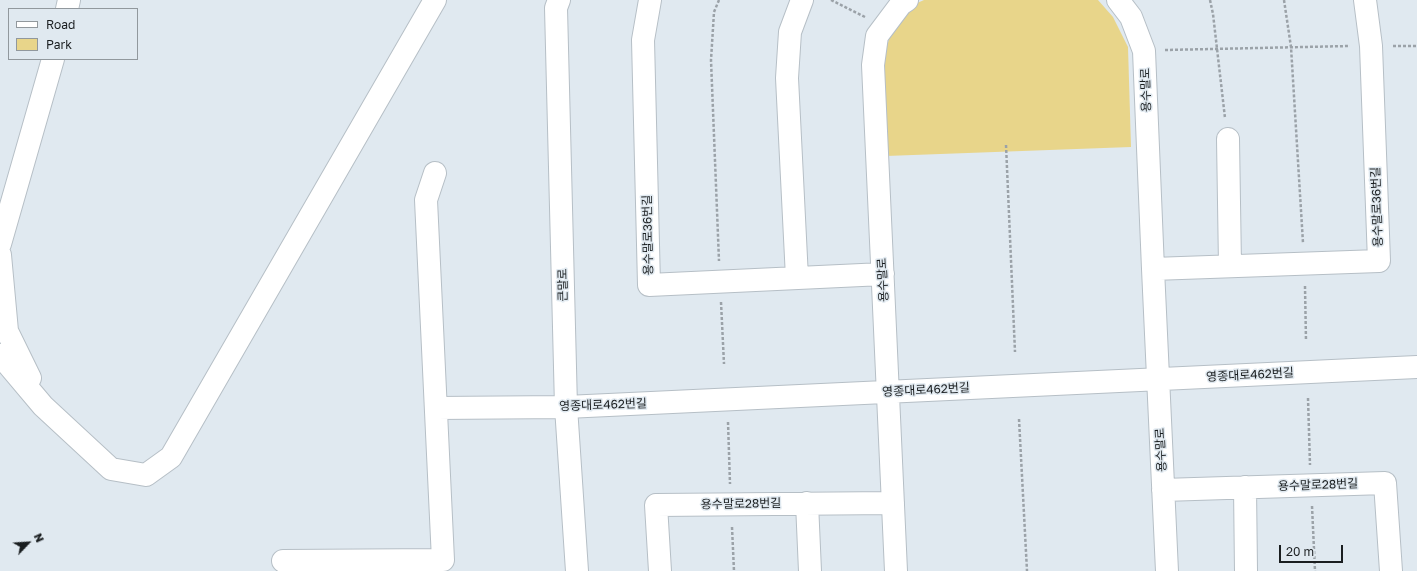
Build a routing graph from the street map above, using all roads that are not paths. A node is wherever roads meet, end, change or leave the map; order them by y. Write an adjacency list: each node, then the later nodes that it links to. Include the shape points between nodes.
1 (435, 0): 21 (street, via 171,457 146,475 111,469)
2 (559, 0): 22 (street, 큰말로, via 556,8)
3 (650, 0): 16 (street, 용수말로36번길, via 643,40 649,285)
4 (802, 0): 16 (street, via 790,32 787,78)
5 (907, 0): 15 (street, 용수말로, via 901,4 877,36 873,65)
6 (1118, 0): 14 (street, 용수말로, via 1132,17 1144,51)
7 (1365, 0): 13 (street, 용수말로36번길, via 1371,46 1379,261)
8 (52, 60): 11 (street)
9 (1228, 139): 13 (street)
10 (435, 173): 23 (street, via 426,200)
11 (0, 244)
12 (0, 255): 21 (street, via 7,331)
13 (1230, 266): 14 (street, 용수말로36번길)
14 (1153, 269): 19 (street, 용수말로)
15 (883, 274): 16 (street, 용수말로36번길); 20 (street, 용수말로)
16 (798, 278)
17 (0, 355): 21 (street)
18 (1417, 367): 19 (street, 영종대로462번길)
19 (1158, 379): 20 (street, 영종대로462번길); 25 (street, 용수말로)
20 (888, 392): 22 (street, 영종대로462번길); 26 (street, 용수말로)
21 (43, 406)
22 (566, 407): 23 (street, 영종대로462번길); 29 (street, 큰말로)
23 (436, 408): 28 (street, via 443,560)
24 (1245, 487): 25 (street, 용수말로28번길); 34 (street); 35 (street, 용수말로28번길, via 1385,483)
25 (1163, 490): 33 (street, 용수말로)
26 (893, 503): 27 (street, 용수말로28번길); 32 (street, 용수말로)
27 (807, 504): 30 (street, 용수말로28번길, via 656,505); 31 (street)
28 (283, 561)
29 (577, 571)
30 (660, 571)
31 (810, 571)
32 (896, 571)
33 (1167, 571)
34 (1246, 571)
35 (1391, 571)

